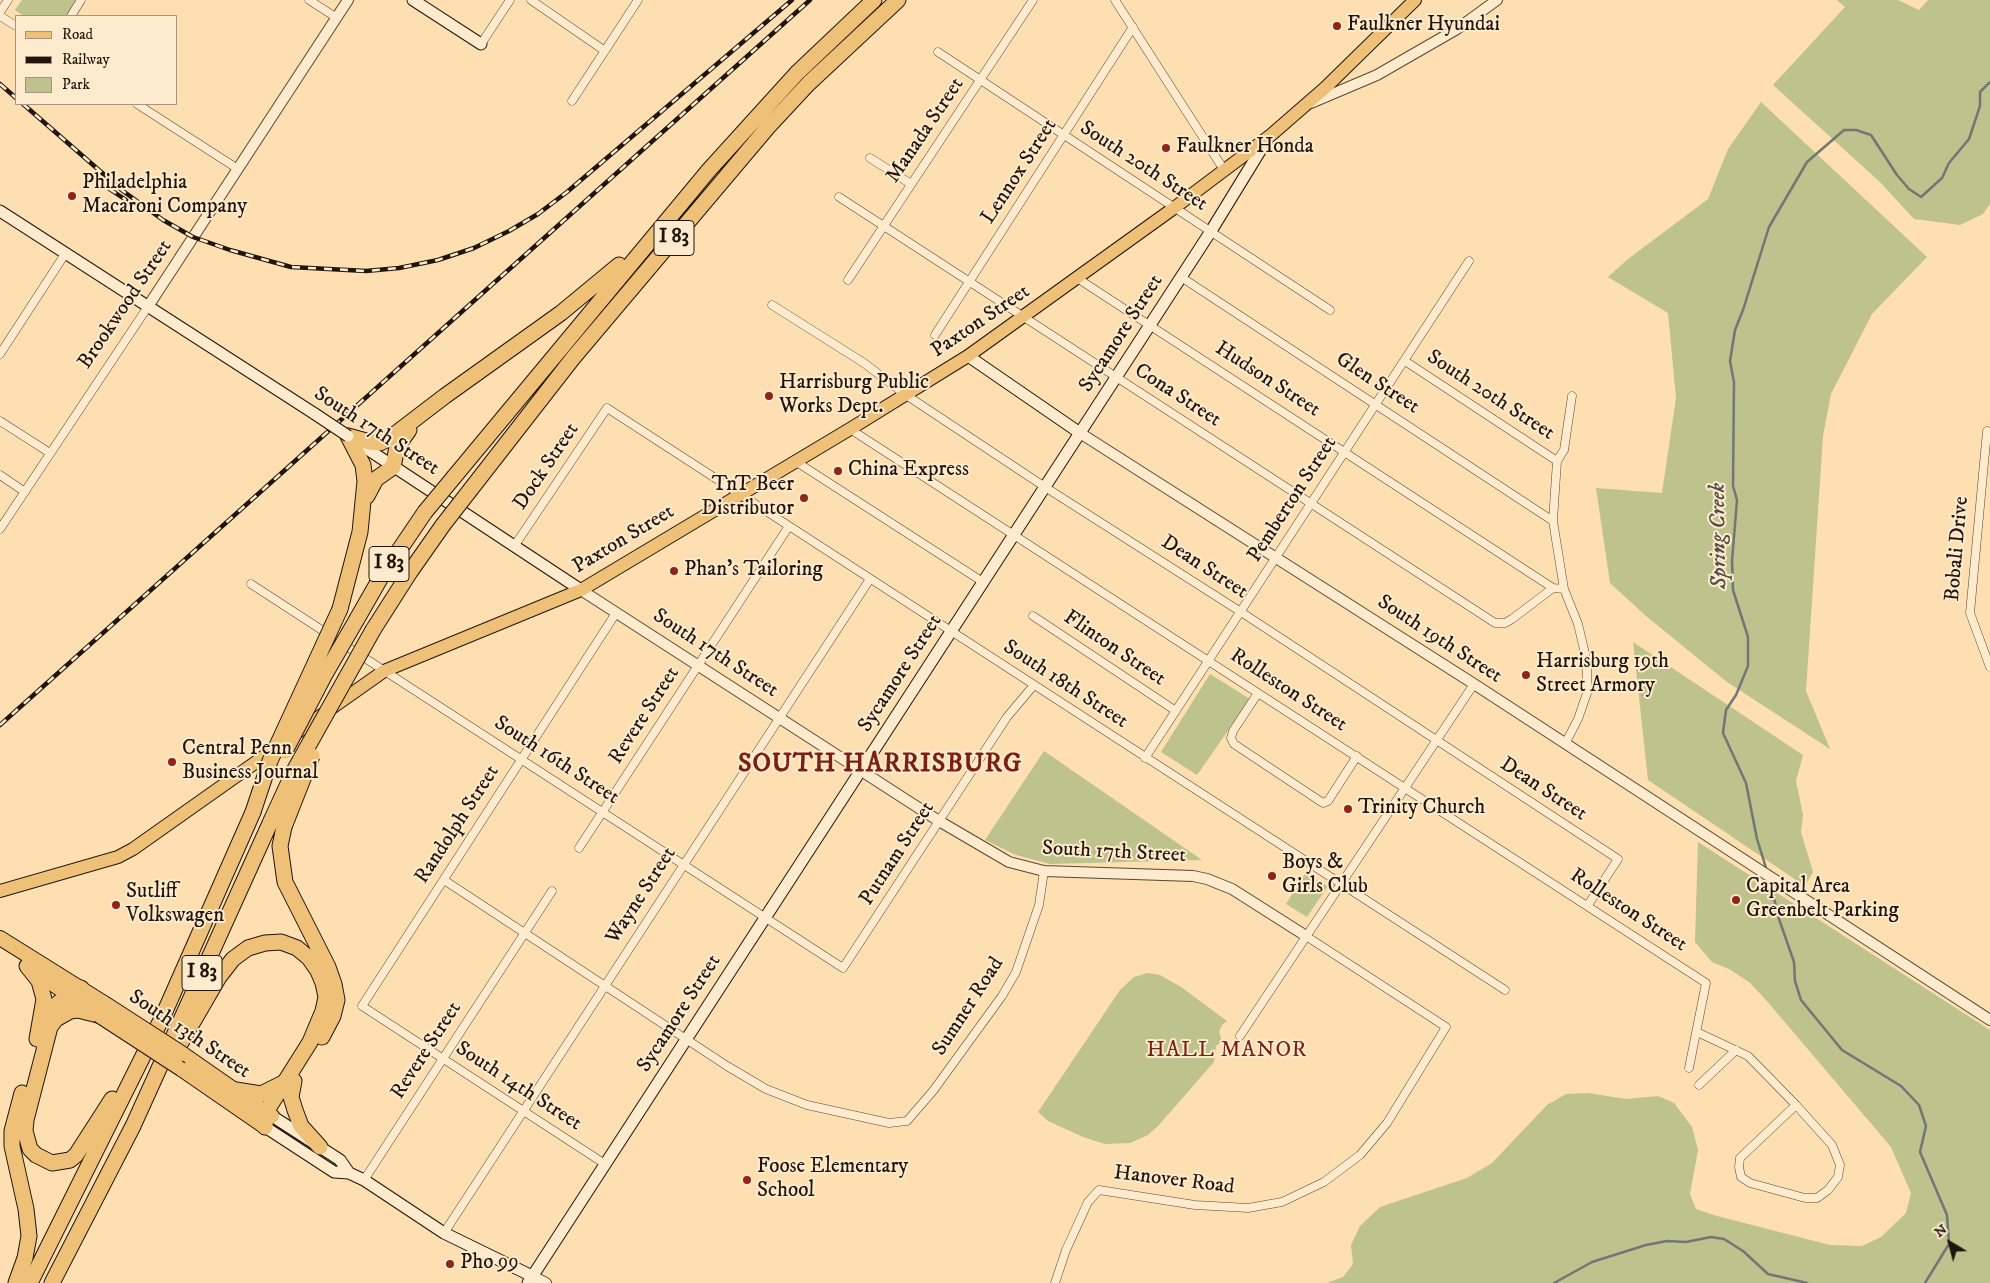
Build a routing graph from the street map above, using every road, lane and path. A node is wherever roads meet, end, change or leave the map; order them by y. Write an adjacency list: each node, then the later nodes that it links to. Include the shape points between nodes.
1 (8, 0): 15 (street)
2 (81, 0): 16 (street)
3 (309, 0): 17 (street)
4 (348, 0): 17 (street, Brookwood Street)
5 (413, 0): 20 (main road)
6 (510, 0): 20 (street)
7 (531, 0): 21 (street)
8 (637, 0): 21 (street)
9 (874, 0): 34 (highway, I 83, via 797,73)
10 (898, 0): 111 (highway, I 83, bridge, via 808,84 768,127 573,358 443,525 358,656 294,772)
11 (1033, 0): 23 (street, Manada Street)
12 (1116, 0): 19 (street)
13 (1415, 0): 26 (main road, Paxton Street)
14 (1497, 0): 26 (street, via 1457,29 1377,75)
15 (0, 14): 18 (street)
16 (72, 15)
17 (336, 18): 30 (street, Brookwood Street)
18 (15, 25)
19 (1133, 27): 28 (street, Lennox Street); 31 (street)
20 (481, 44)
21 (605, 51): 24 (street)
22 (938, 52): 23 (street, South 20th Street)
23 (981, 80): 28 (street, South 20th Street); 32 (street, Manada Street)
24 (572, 101)
25 (139, 105): 30 (street)
26 (1306, 105): 27 (main road, Paxton Street)
27 (1271, 135): 31 (main road, Paxton Street); 38 (main road, Sycamore Street)
28 (1064, 136): 35 (street, South 20th Street); 44 (street, Lennox Street)
29 (870, 158): 32 (street)
30 (238, 169): 46 (street, Brookwood Street)
31 (1224, 170): 35 (main road, Paxton Street)
32 (911, 184): 37 (street, Manada Street)
33 (839, 197): 37 (street, Cona Street)
34 (676, 208): 56 (highway, via 590,290); 108 (highway, I 83, bridge, via 425,512 381,577 324,676)
35 (1174, 208): 38 (street, South 20th Street); 42 (main road, Paxton Street)
36 (0, 211): 39 (main road, South 17th Street)
37 (883, 226): 43 (street, Manada Street); 44 (street, Cona Street)
38 (1211, 231): 41 (main road, Sycamore Street); 47 (street, South 20th Street)
39 (65, 254): 46 (main road, South 17th Street); 51 (street)
40 (1469, 261): 53 (street, Pemberton Street)
41 (1181, 277): 49 (main road, Sycamore Street); 58 (street, Glen Street)
42 (1077, 278): 48 (main road, Paxton Street); 49 (street, Hudson Street)
43 (848, 280)
44 (969, 282): 48 (street, Cona Street); 50 (street, Lennox Street)
45 (772, 305): 55 (street, Dean Street, via 864,363)
46 (147, 308): 64 (main road, South 17th Street, bridge); 66 (street, Brookwood Street)
47 (1330, 310)
48 (1024, 317): 52 (main road, Paxton Street); 54 (street, Cona Street)
49 (1150, 325): 54 (main road, Sycamore Street); 65 (street, Hudson Street)
50 (934, 335)
51 (0, 354)
52 (968, 356): 55 (main road, Paxton Street); 63 (main road, South 19th Street)
53 (1405, 361): 58 (street, Pemberton Street); 67 (street, South 20th Street)
54 (1116, 377): 63 (main road, Sycamore Street); 75 (street, Cona Street)
55 (906, 395): 61 (main road, Paxton Street); 71 (street, Dean Street)
56 (444, 396): 64 (highway, via 380,443); 69 (highway, via 400,441 394,452)
57 (1572, 396): 67 (street, via 1564,450)
58 (1376, 404): 65 (street, Pemberton Street); 76 (street, Glen Street)
59 (607, 408): 73 (street, South 18th Street); 80 (street, Dock Street)
60 (0, 421): 66 (street)
61 (850, 429): 68 (main road, Paxton Street); 79 (street, Rolleston Street)
62 (1987, 431): 94 (street, Bobali Drive, via 1970,613)
63 (1080, 434): 71 (main road, Sycamore Street); 81 (street, South 19th Street)
64 (348, 436): 69 (main road, South 17th Street); 74 (highway, via 366,481)
65 (1345, 452): 75 (street, Pemberton Street); 85 (street, Hudson Street)
66 (50, 453): 72 (street, Brookwood Street)
67 (1556, 460): 76 (street)
68 (795, 461): 73 (main road, Paxton Street); 83 (street)
69 (393, 467): 74 (highway, via 376,479); 80 (main road, South 17th Street)
70 (0, 475): 72 (street)
71 (1045, 487): 79 (main road, Sycamore Street); 89 (street, Dean Street)
72 (25, 492): 78 (street, Brookwood Street)
73 (740, 494): 77 (street, South 18th Street); 87 (main road, Paxton Street)
74 (364, 504): 108 (highway, bridge, via 355,560 340,609 270,761)
75 (1311, 504): 81 (street, Pemberton Street); 85 (street, Cona Street, via 1495,624 1512,619)
76 (1552, 521): 86 (street)
77 (789, 526): 82 (street, South 18th Street); 93 (street, Revere Street)
78 (0, 529)
79 (1014, 534): 83 (main road, Sycamore Street); 92 (street, Rolleston Street)
80 (515, 546): 87 (main road, South 17th Street)
81 (1276, 558): 89 (street, Pemberton Street); 96 (street, South 19th Street)
82 (870, 579): 91 (street, South 18th Street); 100 (street, Wayne Street)
83 (983, 582): 91 (main road, Sycamore Street)
84 (251, 584): 95 (street, South 16th Street)
85 (1553, 588): 86 (street, Hudson Street)
86 (1564, 589): 102 (street, via 1578,624 1587,662 1587,693)
87 (581, 590): 88 (street, South 17th Street); 95 (main road, Paxton Street)
88 (616, 612): 93 (street, South 17th Street); 105 (street, Randolph Street)
89 (1240, 612): 92 (street, Pemberton Street); 101 (street, Dean Street)
90 (1033, 616): 99 (street, Flinton Street)
91 (951, 632): 97 (street, South 18th Street); 106 (main road, Sycamore Street)
92 (1209, 660): 98 (street, Rolleston Street); 99 (street, Pemberton Street)
93 (698, 666): 100 (street, South 17th Street); 109 (street, Revere Street)
94 (1990, 667)
95 (384, 671): 105 (street, South 16th Street); 117 (main road, Paxton Street, via 135,848)
96 (1474, 684): 101 (street); 102 (street, South 19th Street)
97 (1034, 685): 104 (street, South 18th Street); 110 (street, Putnam Street, via 1008,717)
98 (1258, 693): 103 (street, Rolleston Street); 103 (street, via 1233,731 1231,738 1234,744 1323,803 1328,801)
99 (1176, 711): 104 (street, Pemberton Street)
100 (780, 717): 106 (street, South 17th Street); 113 (street, Wayne Street)
101 (1436, 740): 107 (street); 119 (street, Dean Street, via 1618,859)
102 (1565, 744): 133 (street, South 19th Street)
103 (1358, 756): 107 (street, Rolleston Street)
104 (1145, 758): 116 (street, South 18th Street)
105 (522, 760): 109 (street, South 16th Street); 115 (street, Randolph Street)
106 (861, 770): 110 (street, South 17th Street); 120 (main road, Sycamore Street)
107 (1405, 787): 116 (street); 119 (street, Rolleston Street)
108 (253, 812): 132 (highway, I 83)
109 (603, 812): 112 (street, Revere Street); 113 (street, South 16th Street)
110 (939, 821): 114 (street, South 17th Street, via 1008,862); 126 (street, Putnam Street)
111 (278, 824): 143 (highway, via 285,882 328,967 337,1000 328,1029); 149 (highway, I 83)
112 (579, 848)
113 (684, 865): 120 (street, South 16th Street); 127 (street, Wayne Street)
114 (1044, 871): 122 (street, South 17th Street, via 1184,875 1207,879 1232,889); 138 (street, Sumner Road, via 1039,905 1016,972 980,1028 908,1121 889,1124 807,1105 766,1089)
115 (444, 880): 121 (street); 130 (street, Randolph Street)
116 (1340, 884): 122 (street); 128 (street, South 18th Street)
117 (0, 891)
118 (552, 891): 121 (street, Revere Street)
119 (1588, 905): 135 (street, Rolleston Street, via 1706,983)
120 (765, 918): 126 (street, South 16th Street); 138 (main road, Sycamore Street)
121 (524, 933): 127 (street); 140 (street, Revere Street)
122 (1306, 936): 134 (street, South 17th Street); 137 (street)
123 (0, 938): 129 (highway, South 13th Street)
124 (0, 949): 125 (highway, South 13th Street)
125 (27, 966): 129 (highway, South 13th Street); 136 (highway, via 38,981 44,999)
126 (843, 968)
127 (605, 985): 138 (street); 147 (street, Wayne Street)
128 (1505, 990)
129 (74, 992): 131 (highway, South 13th Street); 136 (highway, via 51,1011)
130 (362, 1006): 140 (street, South 14th Street)
131 (101, 1009): 132 (highway, via 64,1013 56,1019 46,1036 25,1131 30,1148 52,1163 62,1163 76,1155); 142 (highway, South 13th Street, bridge)
132 (162, 1016): 157 (highway, I 83)
133 (1990, 1020)
134 (1446, 1026): 160 (street, Hanover Road, via 1387,1122 1360,1155 1324,1182 1282,1202 1248,1208 1099,1190 1085,1209 1066,1250)
135 (1697, 1032): 139 (street); 141 (street)
136 (38, 1035): 156 (highway, via 12,1131 14,1165 28,1223 25,1258)
137 (1240, 1036)
138 (687, 1038): 151 (main road, Sycamore Street)
139 (1736, 1050): 144 (street); 146 (street, via 1748,1056)
140 (442, 1058): 147 (street, South 14th Street); 153 (street, Revere Street)
141 (1689, 1068)
142 (207, 1078): 145 (highway, South 13th Street); 148 (highway, South 13th Street)
143 (289, 1081): 145 (highway, via 261,1094); 148 (highway); 149 (highway, via 320,1023 326,997 318,970 309,958 282,942 265,943 248,948 233,959 219,977); 150 (highway, via 301,1126)
144 (1698, 1085)
145 (236, 1090): 148 (highway, South 13th Street)
146 (1796, 1105): 146 (street, via 1832,1145 1840,1165 1838,1177 1816,1198 1750,1183 1741,1176 1738,1167 1740,1158)
147 (523, 1111): 151 (street, South 14th Street); 154 (street, Wayne Street)
148 (268, 1118): 150 (main road, South 13th Street); 152 (main road, South 13th Street, via 334,1172)
149 (133, 1126): 158 (highway, I 83)
150 (320, 1147): 152 (main road, South 13th Street, via 340,1160)
151 (605, 1164): 155 (main road, Sycamore Street)
152 (350, 1173): 153 (main road, South 13th Street)
153 (364, 1180): 154 (main road, South 13th Street)
154 (444, 1233): 155 (main road, South 13th Street)
155 (530, 1280): 159 (street, South 13th Street)
156 (16, 1283)
157 (30, 1283)
158 (52, 1283)
159 (546, 1283)
160 (1056, 1283)

